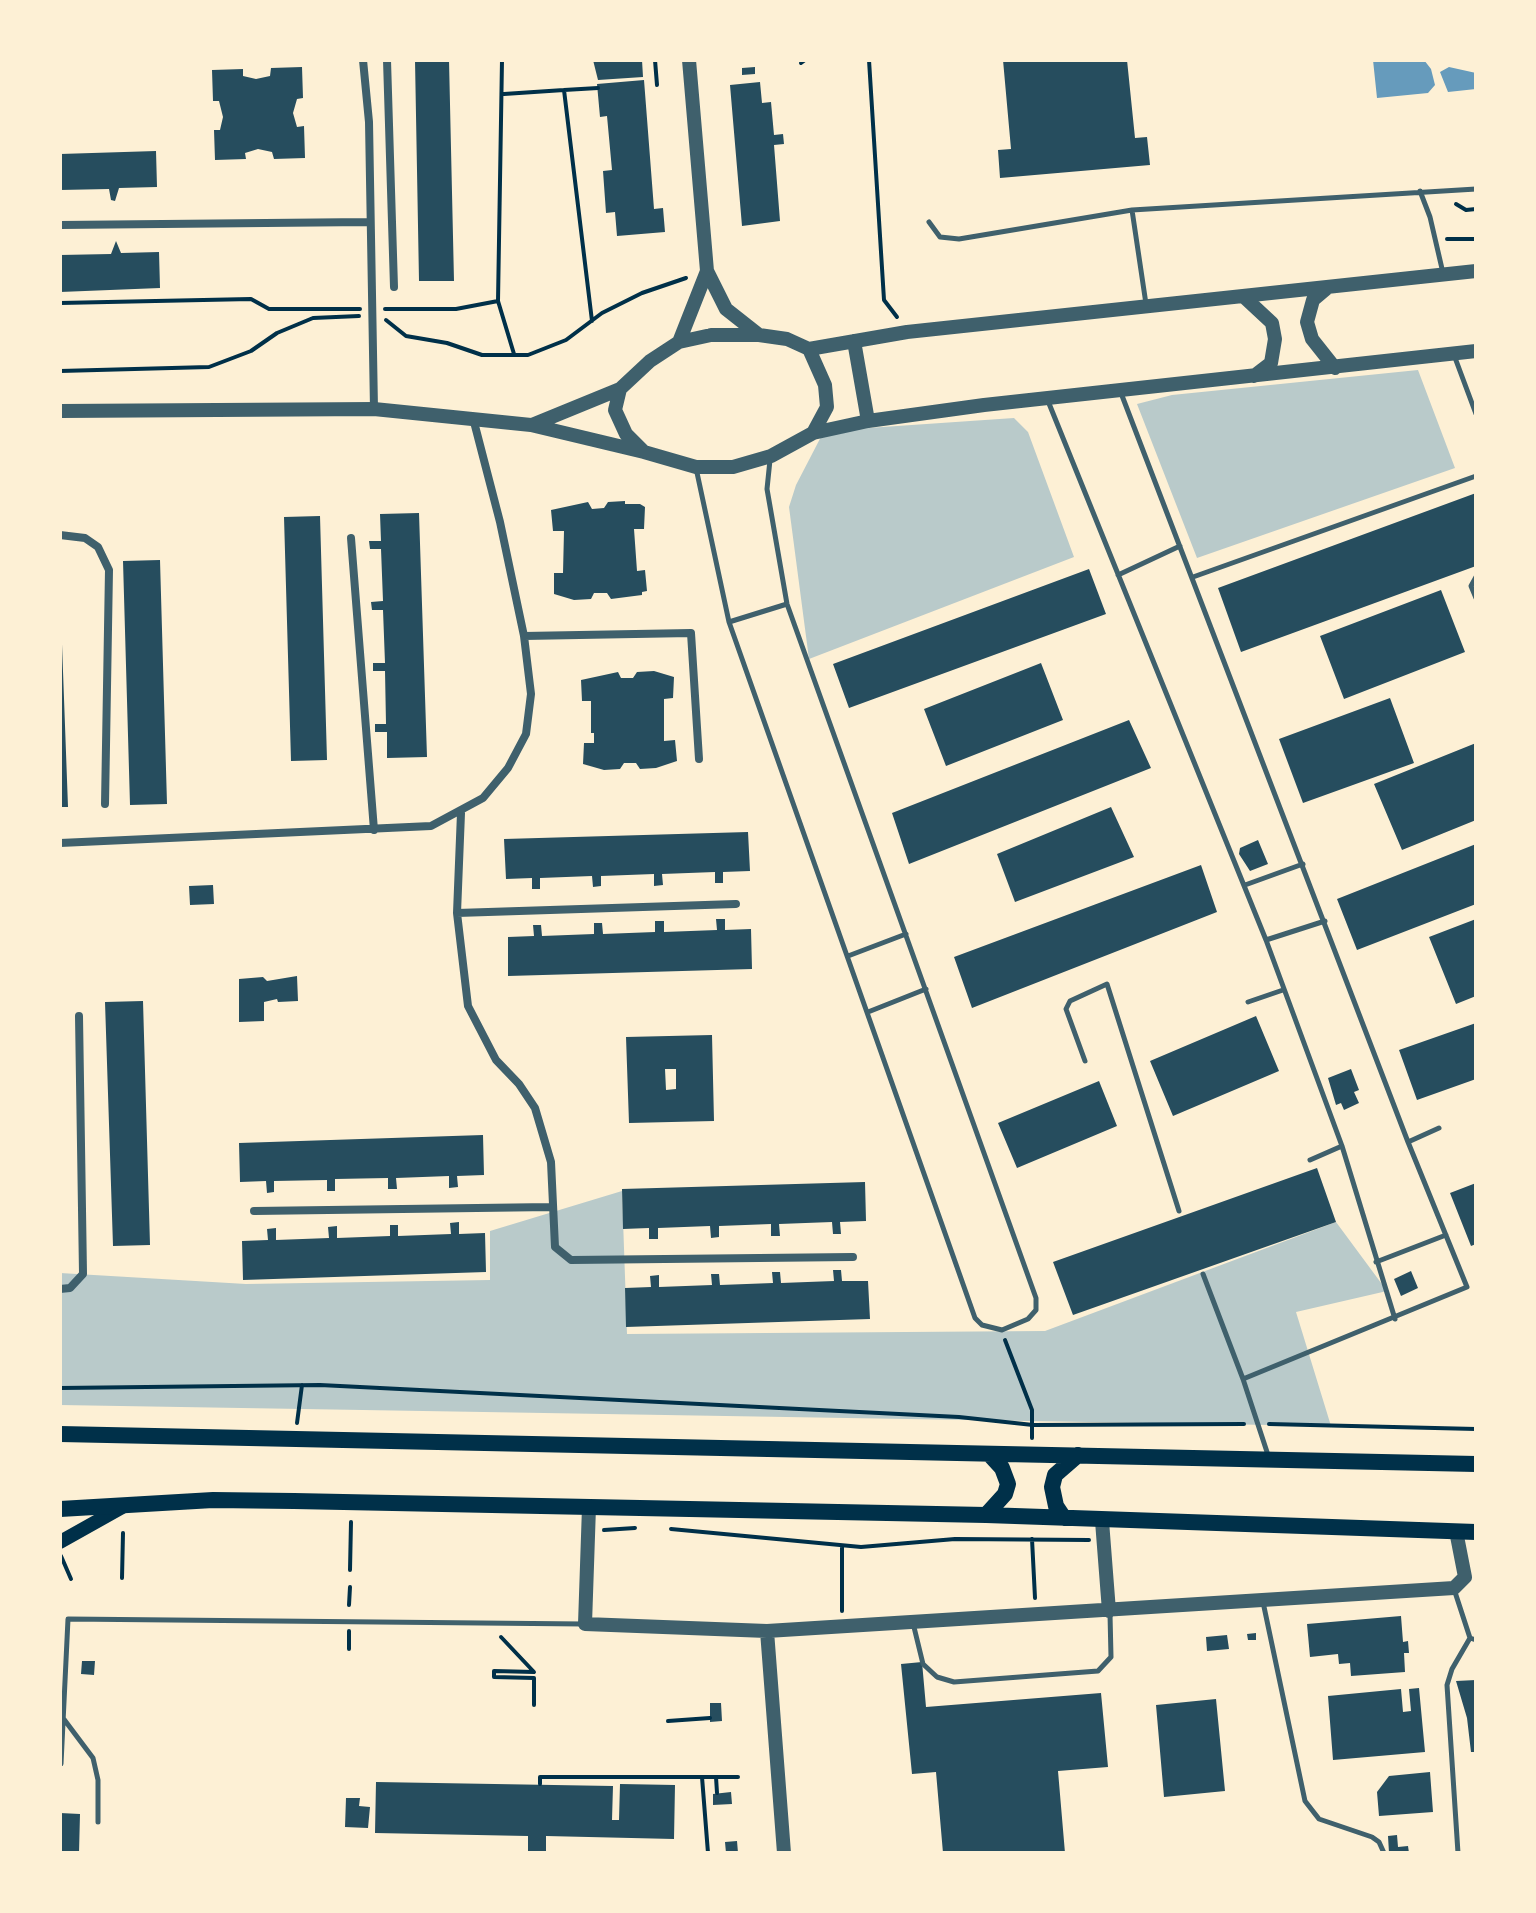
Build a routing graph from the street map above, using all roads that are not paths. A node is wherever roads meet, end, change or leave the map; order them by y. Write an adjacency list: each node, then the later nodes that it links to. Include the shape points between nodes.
1 (363, 60): 5 (street)
2 (387, 60): 4 (street)
3 (689, 60): 12 (street)
4 (389, 115): 5 (street); 15 (street)
5 (369, 122): 9 (street)
6 (1476, 189): 7 (lane)
7 (1420, 191): 8 (lane); 14 (lane)
8 (1132, 210): 10 (lane, via 959,239 940,237); 18 (lane)
9 (368, 222): 11 (street); 30 (street)
10 (929, 222)
11 (60, 225)
12 (707, 271): 19 (street, via 726,309); 21 (street)
13 (1476, 271): 14 (street)
14 (1443, 274): 16 (street)
15 (394, 287)
16 (1326, 289): 17 (street); 25 (street, via 1313,300 1307,322 1312,339)
17 (1243, 296): 18 (street); 26 (street, via 1272,323 1275,339 1271,363)
18 (1146, 305): 20 (street)
19 (759, 335): 21 (street, via 711,335); 22 (street)
20 (854, 341): 22 (street); 34 (street)
21 (679, 342): 27 (street)
22 (809, 349): 36 (street, via 825,385 827,407)
23 (1476, 351): 24 (street)
24 (1453, 354): 25 (street); 32 (lane)
25 (1335, 368): 26 (street)
26 (1253, 376): 28 (street)
27 (620, 389): 35 (street); 37 (street, via 615,410 626,434)
28 (1121, 392): 29 (street); 43 (lane)
29 (1047, 400): 34 (street); 44 (lane)
30 (374, 409): 31 (street); 33 (street)
31 (60, 411)
32 (1476, 414)
33 (473, 417): 35 (street); 50 (street)
34 (868, 421): 36 (street)
35 (531, 425): 37 (street)
36 (813, 433): 38 (street)
37 (644, 452): 39 (street)
38 (771, 456): 39 (street, via 733,467); 48 (lane, via 767,489)
39 (696, 467): 49 (lane)
40 (1476, 476): 45 (lane)
41 (60, 535): 52 (street, via 85,538 98,547 109,570)
42 (351, 538): 54 (street)
43 (1180, 546): 44 (lane); 45 (lane)
44 (1118, 575): 57 (lane)
45 (1193, 577): 56 (lane)
46 (1476, 577): 47 (lane, via 1471,586)
47 (1476, 598)
48 (787, 604): 49 (lane); 61 (lane)
49 (729, 622): 63 (lane)
50 (524, 636): 51 (street, via 691,633); 53 (street, via 531,694 526,734 500,778)
51 (699, 759)
52 (105, 804)
53 (461, 813): 54 (street, via 431,826); 59 (street)
54 (374, 830): 55 (street)
55 (60, 843)
56 (1303, 864): 57 (lane); 60 (lane)
57 (1245, 885): 62 (lane)
58 (736, 904): 59 (street)
59 (457, 913): 74 (street, via 468,1006 496,1060 535,1108 551,1162)
60 (1325, 921): 62 (lane); 71 (lane)
61 (906, 934): 63 (lane); 64 (lane)
62 (1266, 940): 65 (lane)
63 (848, 956): 67 (lane)
64 (926, 989): 67 (lane); 67 (lane, via 1036,1298 1036,1310 1028,1319 1002,1330 975,1318)
65 (1283, 990): 66 (lane); 72 (lane)
66 (1248, 1002)
67 (868, 1012)
68 (79, 1016): 81 (street, via 83,1274 70,1288)
69 (1085, 1061): 76 (lane, via 1066,1009 1070,1001 1107,984)
70 (1439, 1128): 71 (lane)
71 (1408, 1142): 77 (lane)
72 (1342, 1146): 73 (lane); 79 (lane)
73 (1310, 1160)
74 (551, 1207): 75 (street); 78 (street, via 555,1247 571,1260)
75 (254, 1211)
76 (1179, 1211)
77 (1446, 1235): 79 (lane); 82 (lane, via 1467,1287)
78 (853, 1257)
79 (1376, 1262): 82 (lane)
80 (1203, 1274): 83 (lane)
81 (60, 1289)
82 (1395, 1319): 83 (lane)
83 (1243, 1379): 87 (lane)
84 (60, 1434): 86 (main road, via 798,1447)
85 (1078, 1455): 86 (main road); 87 (main road); 93 (main road, via 1063,1465 1052,1487)
86 (991, 1456): 92 (main road, via 1008,1484)
87 (1270, 1460): 88 (main road)
88 (1476, 1464)
89 (126, 1505): 90 (main road, via 226,1500); 91 (main road); 97 (main road)
90 (589, 1507): 92 (main road); 102 (street)
91 (60, 1509)
92 (986, 1515): 93 (main road)
93 (1064, 1518): 94 (main road)
94 (1102, 1521): 95 (main road); 100 (street)
95 (1456, 1531): 96 (main road); 98 (street, via 1465,1577)
96 (1476, 1532)
97 (60, 1542)
98 (1454, 1588): 99 (street); 104 (lane)
99 (1263, 1601): 100 (street); 109 (lane, via 1305,1801 1319,1819 1372,1837)
100 (1109, 1611): 101 (street); 101 (lane, via 1111,1657 1098,1671 954,1682 937,1677 923,1664)
101 (913, 1622): 103 (street)
102 (585, 1624): 103 (street); 105 (lane, via 68,1619)
103 (767, 1631): 108 (street)
104 (1473, 1639): 110 (lane, via 1447,1685)
105 (63, 1717): 106 (lane); 107 (lane, via 93,1758)
106 (61, 1764)
107 (98, 1822)
108 (784, 1853)
109 (1384, 1853)
110 (1458, 1853)

